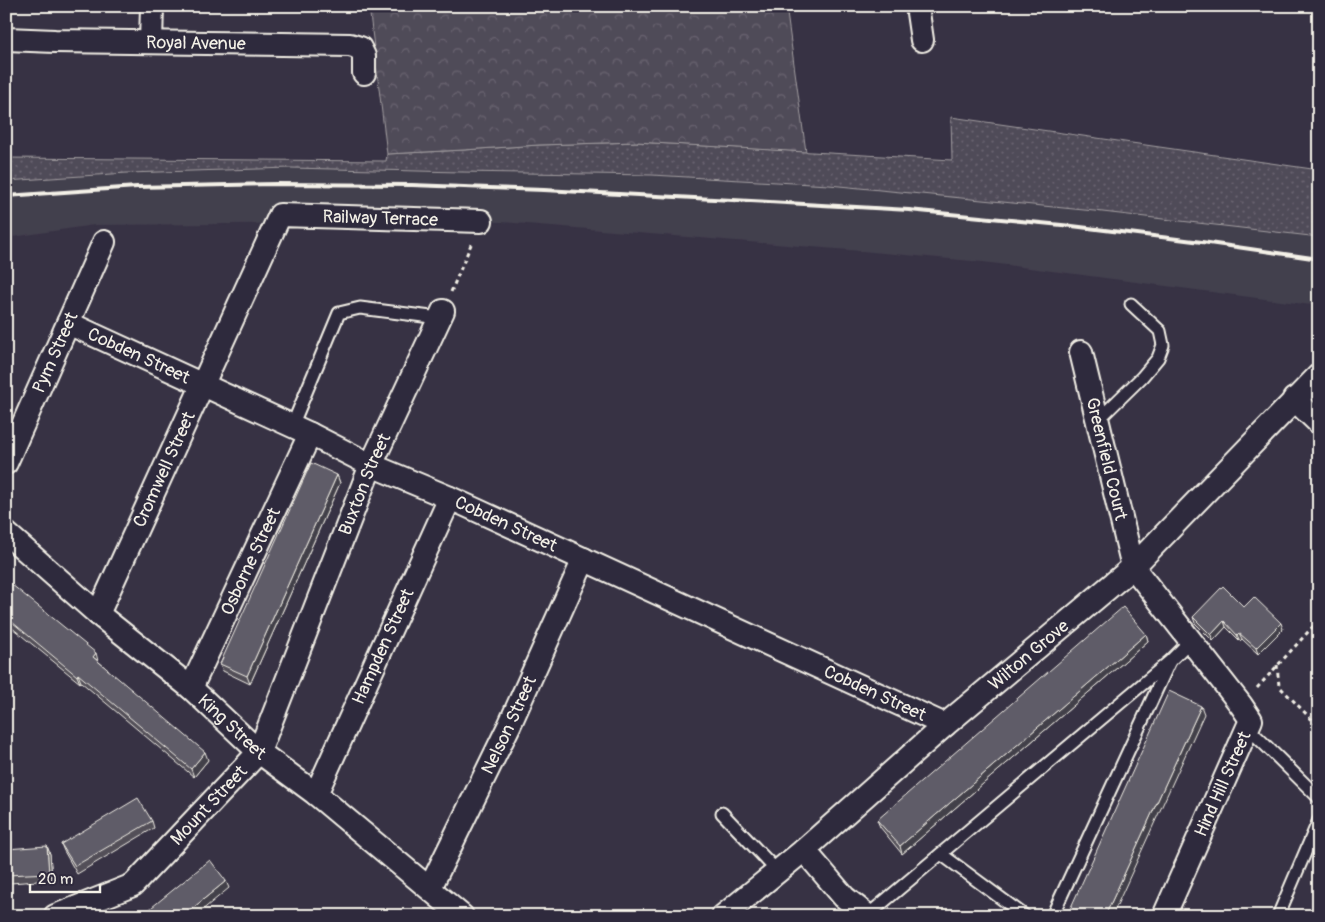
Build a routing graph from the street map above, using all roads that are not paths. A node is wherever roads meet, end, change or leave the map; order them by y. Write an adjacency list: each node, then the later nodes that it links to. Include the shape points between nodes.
1 (152, 6): 5 (street)
2 (917, 6): 4 (street)
3 (6, 39): 5 (street, Royal Avenue)
4 (922, 40)
5 (151, 42): 6 (street, Royal Avenue, via 350,45 360,48 364,56)
6 (364, 73)
7 (280, 215): 8 (street, Railway Terrace); 15 (street, Cromwell Street)
8 (480, 221)
9 (104, 242): 12 (street, Pym Street)
10 (1131, 304): 17 (lane, via 1160,331 1164,345 1142,377)
11 (441, 314): 19 (lane, via 360,308 339,313); 21 (street, Buxton Street)
12 (68, 323): 15 (street, Cobden Street); 20 (street, Pym Street)
13 (1081, 352): 17 (street, Greenfield Court)
14 (1319, 375): 16 (street, Wilton Grove)
15 (202, 384): 19 (street, Cobden Street); 26 (street, Cromwell Street)
16 (1294, 399): 18 (street); 25 (street, Wilton Grove)
17 (1098, 420): 25 (street, Greenfield Court)
18 (1319, 423)
19 (301, 430): 21 (street, Cobden Street); 29 (street, Osborne Street)
20 (6, 462)
21 (371, 465): 22 (street, Cobden Street); 32 (street, Buxton Street)
22 (450, 498): 24 (street, Cobden Street); 33 (street, Hampden Street)
23 (6, 533): 26 (street, King Street)
24 (584, 559): 30 (street, Cobden Street); 40 (street, Nelson Street)
25 (1133, 566): 27 (street, Hind Hill Street); 30 (street, Wilton Grove)
26 (98, 614): 29 (street, King Street)
27 (1191, 640): 28 (lane); 31 (street, Hind Hill Street, via 1252,720)
28 (1170, 661): 38 (lane); 46 (lane)
29 (192, 688): 32 (street, King Street)
30 (945, 725): 37 (street, Wilton Grove)
31 (1248, 728): 34 (lane); 47 (street, Hind Hill Street)
32 (259, 752): 33 (street, King Street); 41 (street, Mount Street, via 132,885)
33 (316, 794): 40 (street, King Street)
34 (1319, 798)
35 (722, 813): 39 (lane)
36 (1319, 820): 48 (lane)
37 (804, 850): 39 (street, Wilton Grove); 44 (street, via 844,897)
38 (941, 854): 44 (lane); 45 (lane)
39 (778, 871): 43 (street, Wilton Grove)
40 (430, 888): 42 (street, King Street)
41 (55, 916)
42 (462, 916)
43 (722, 916)
44 (868, 916)
45 (1025, 916)
46 (1052, 916)
47 (1164, 916)
48 (1278, 916)

